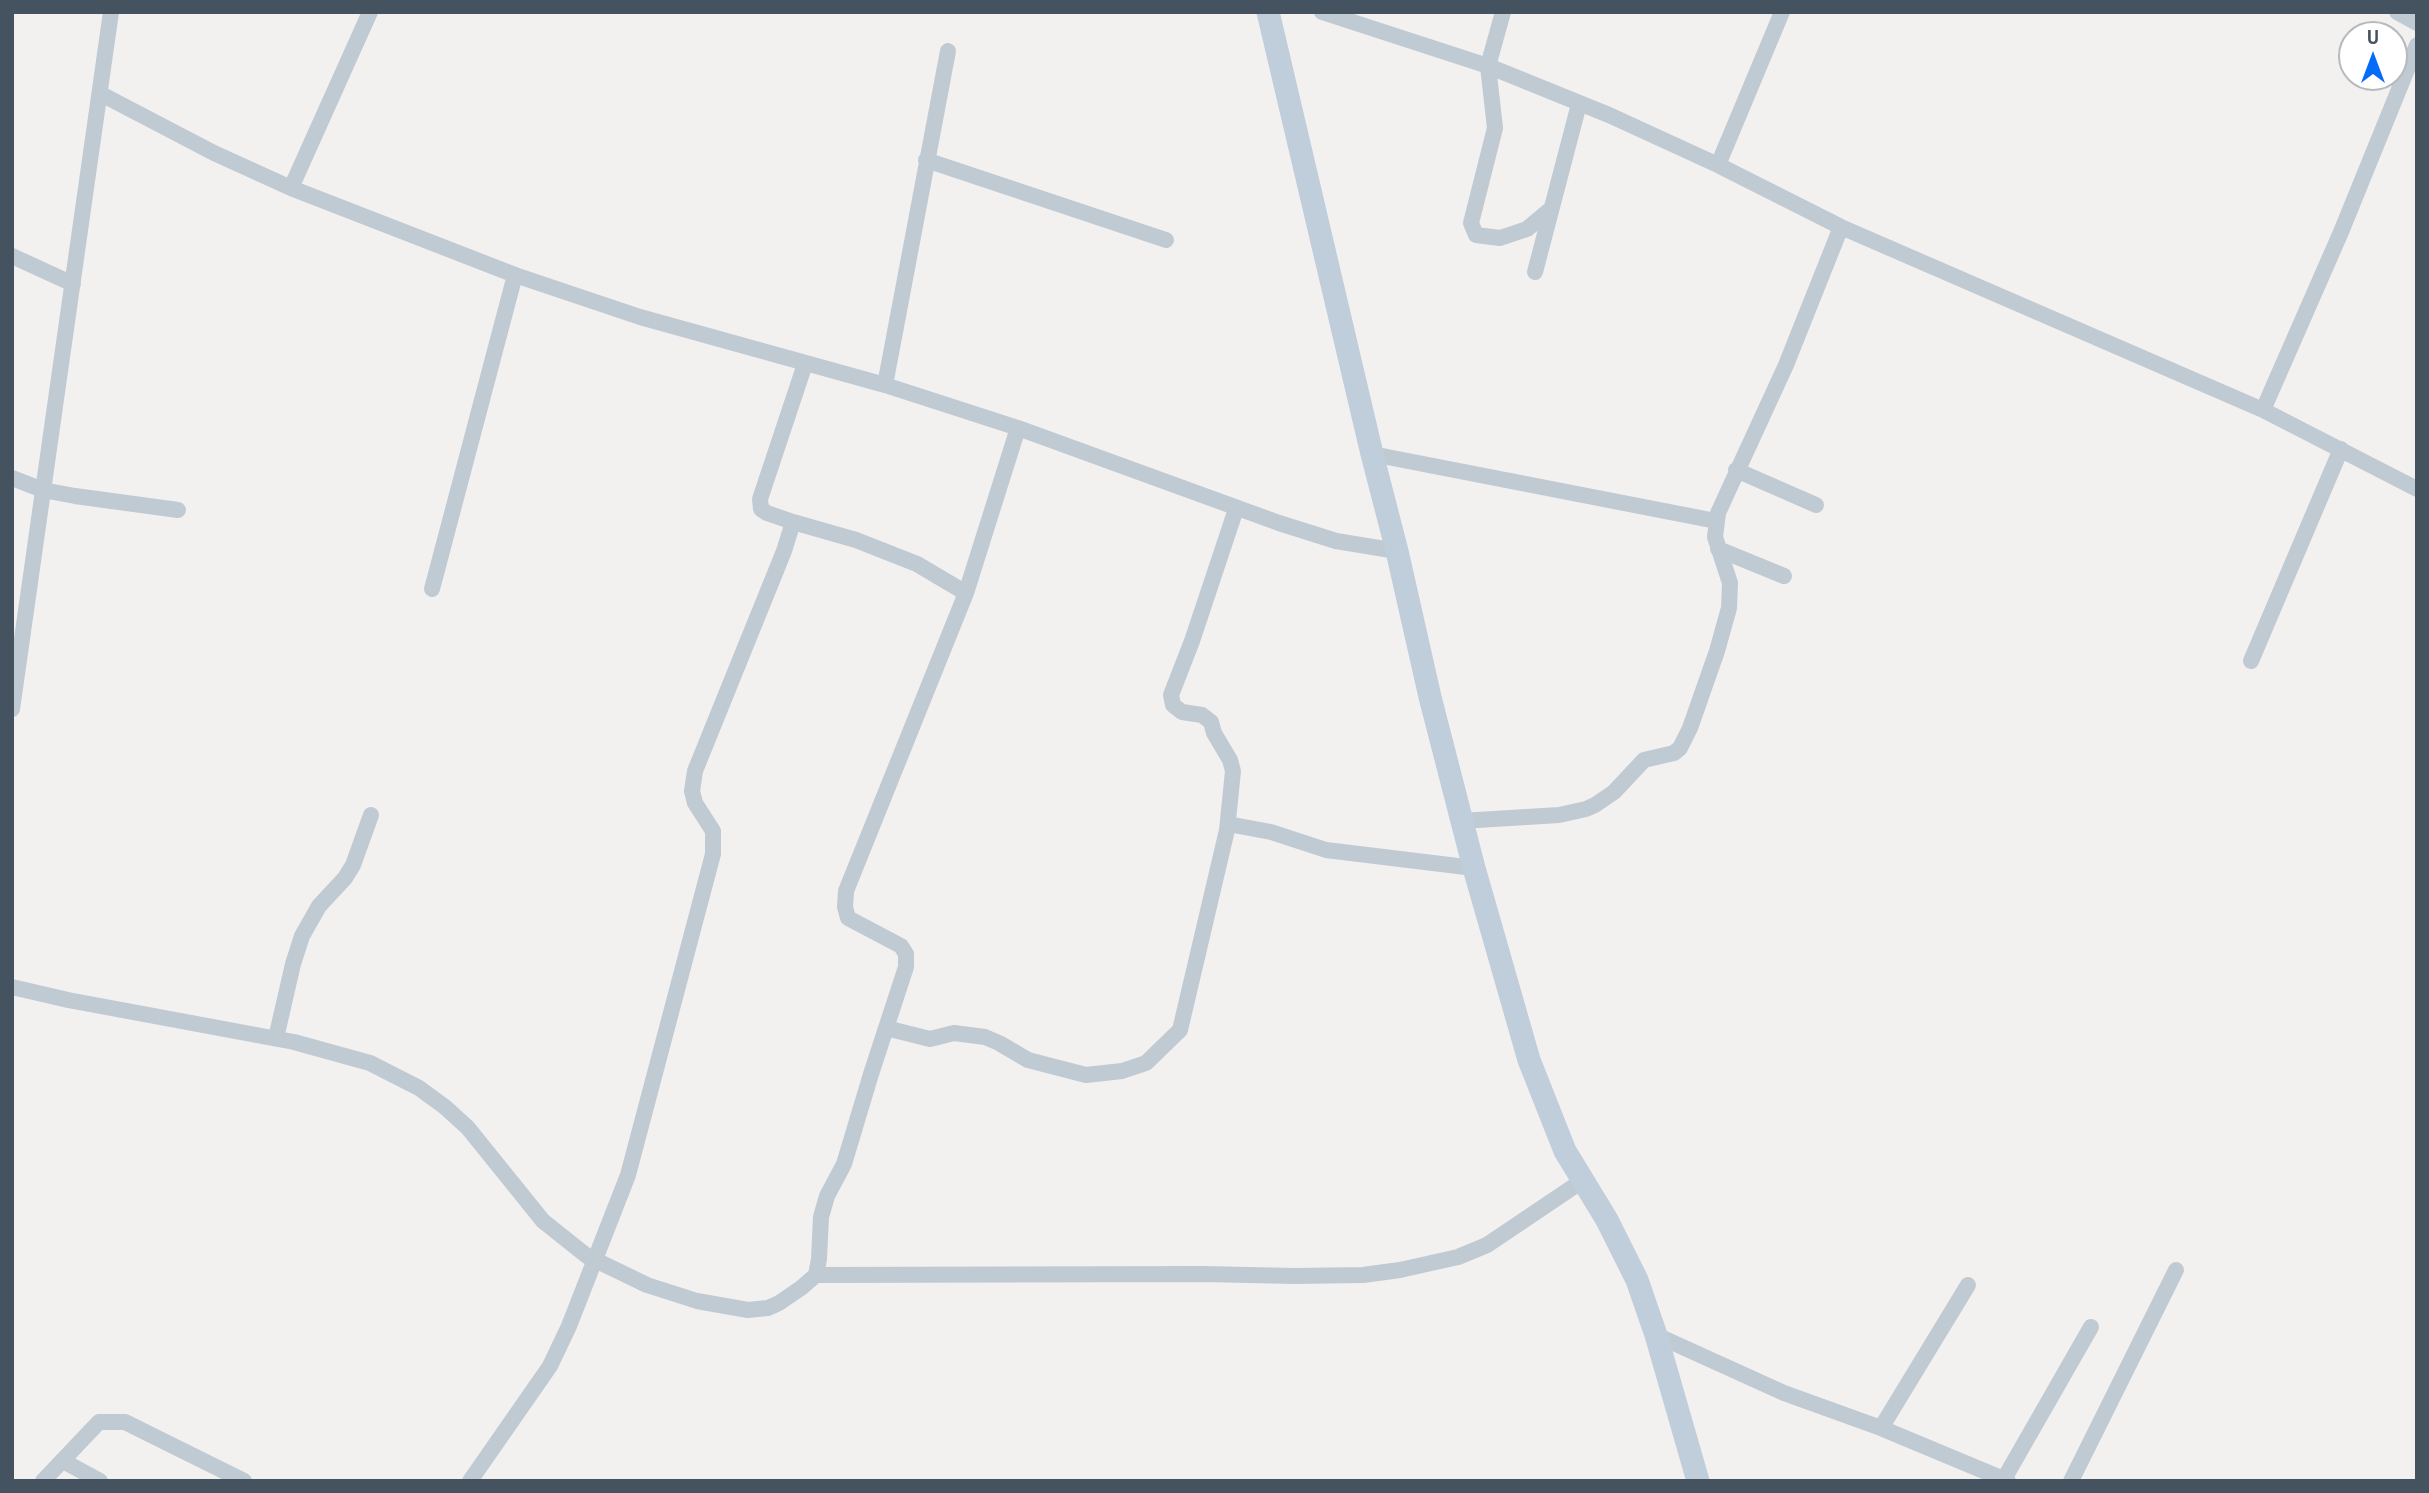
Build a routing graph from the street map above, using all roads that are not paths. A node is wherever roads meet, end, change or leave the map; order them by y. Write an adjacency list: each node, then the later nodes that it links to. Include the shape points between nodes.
1 (111, 12): 12 (street)
2 (370, 12): 16 (street)
3 (1268, 12): 29 (main road)
4 (1322, 12): 11 (street)
5 (1503, 12): 11 (street)
6 (1782, 12): 15 (street)
7 (2397, 12): 8 (street)
8 (2417, 23)
9 (2417, 45): 26 (street, via 2342,232)
10 (948, 51): 14 (street)
11 (1488, 66): 13 (street); 17 (street, via 1494,128 1471,223 1476,234 1500,238 1527,229)
12 (100, 94): 16 (street); 23 (street)
13 (1579, 104): 15 (street); 17 (street)
14 (926, 160): 19 (street); 25 (street)
15 (1718, 165): 18 (street)
16 (292, 188): 22 (street)
17 (1551, 209): 21 (street)
18 (1841, 227): 26 (street); 30 (street, via 1795,345)
19 (1166, 240)
20 (12, 256): 23 (street)
21 (1535, 272)
22 (515, 275): 24 (street, via 640,317); 42 (street)
23 (74, 284): 32 (street)
24 (806, 364): 25 (street); 38 (street, via 760,499 761,509)
25 (885, 385): 27 (street)
26 (2263, 410): 28 (street)
27 (1018, 428): 35 (street); 43 (street)
28 (2341, 449): 33 (street); 44 (street)
29 (1372, 454): 37 (street); 40 (main road)
30 (1736, 470): 34 (street); 37 (street)
31 (12, 478): 32 (street)
32 (43, 489): 36 (street); 45 (street)
33 (2417, 489)
34 (1816, 505)
35 (1236, 509): 40 (street, via 1336,541); 48 (street, via 1171,695 1173,705 1182,712 1212,722 1218,744 1230,760)
36 (178, 510)
37 (1716, 521): 39 (street)
38 (793, 522): 43 (street, via 916,564); 54 (street, via 695,771 692,791 713,831 713,854 631,1162)
39 (1718, 549): 41 (street); 47 (street, via 1730,583 1729,608 1679,749 1644,760 1614,792 1586,808 1559,815)
40 (1397, 551): 47 (main road)
41 (1784, 576)
42 (432, 589)
43 (966, 593): 51 (street, via 846,891 848,918 901,946 906,954 903,979)
44 (2251, 661)
45 (12, 709)
46 (371, 815): 52 (street, via 353,865 319,906 302,936)
47 (1461, 821): 49 (main road)
48 (1228, 824): 49 (street, via 1326,850); 51 (street, via 1180,1030 1146,1063 1086,1075 1028,1060 985,1037 954,1033 930,1040)
49 (1474, 869): 53 (main road, via 1529,1060)
50 (12, 987): 52 (street)
51 (886, 1028): 56 (street, via 844,1164 824,1206)
52 (276, 1038): 54 (street, via 370,1063 419,1088 468,1128 543,1221)
53 (1582, 1181): 56 (street, via 1487,1245 1445,1261 1363,1275); 59 (main road, via 1629,1261)
54 (594, 1259): 56 (street, via 660,1289 748,1310 779,1303); 66 (street, via 550,1366)
55 (2176, 1270): 68 (street)
56 (816, 1275)
57 (1968, 1285): 60 (street)
58 (2091, 1327): 62 (street)
59 (1656, 1335): 60 (street, via 1784,1393); 67 (main road)
60 (1881, 1428): 62 (street)
61 (63, 1461): 63 (street); 64 (street); 65 (street, via 100,1422 125,1422)
62 (2006, 1480)
63 (43, 1481)
64 (100, 1481)
65 (244, 1481)
66 (470, 1481)
67 (1698, 1481)
68 (2071, 1481)

